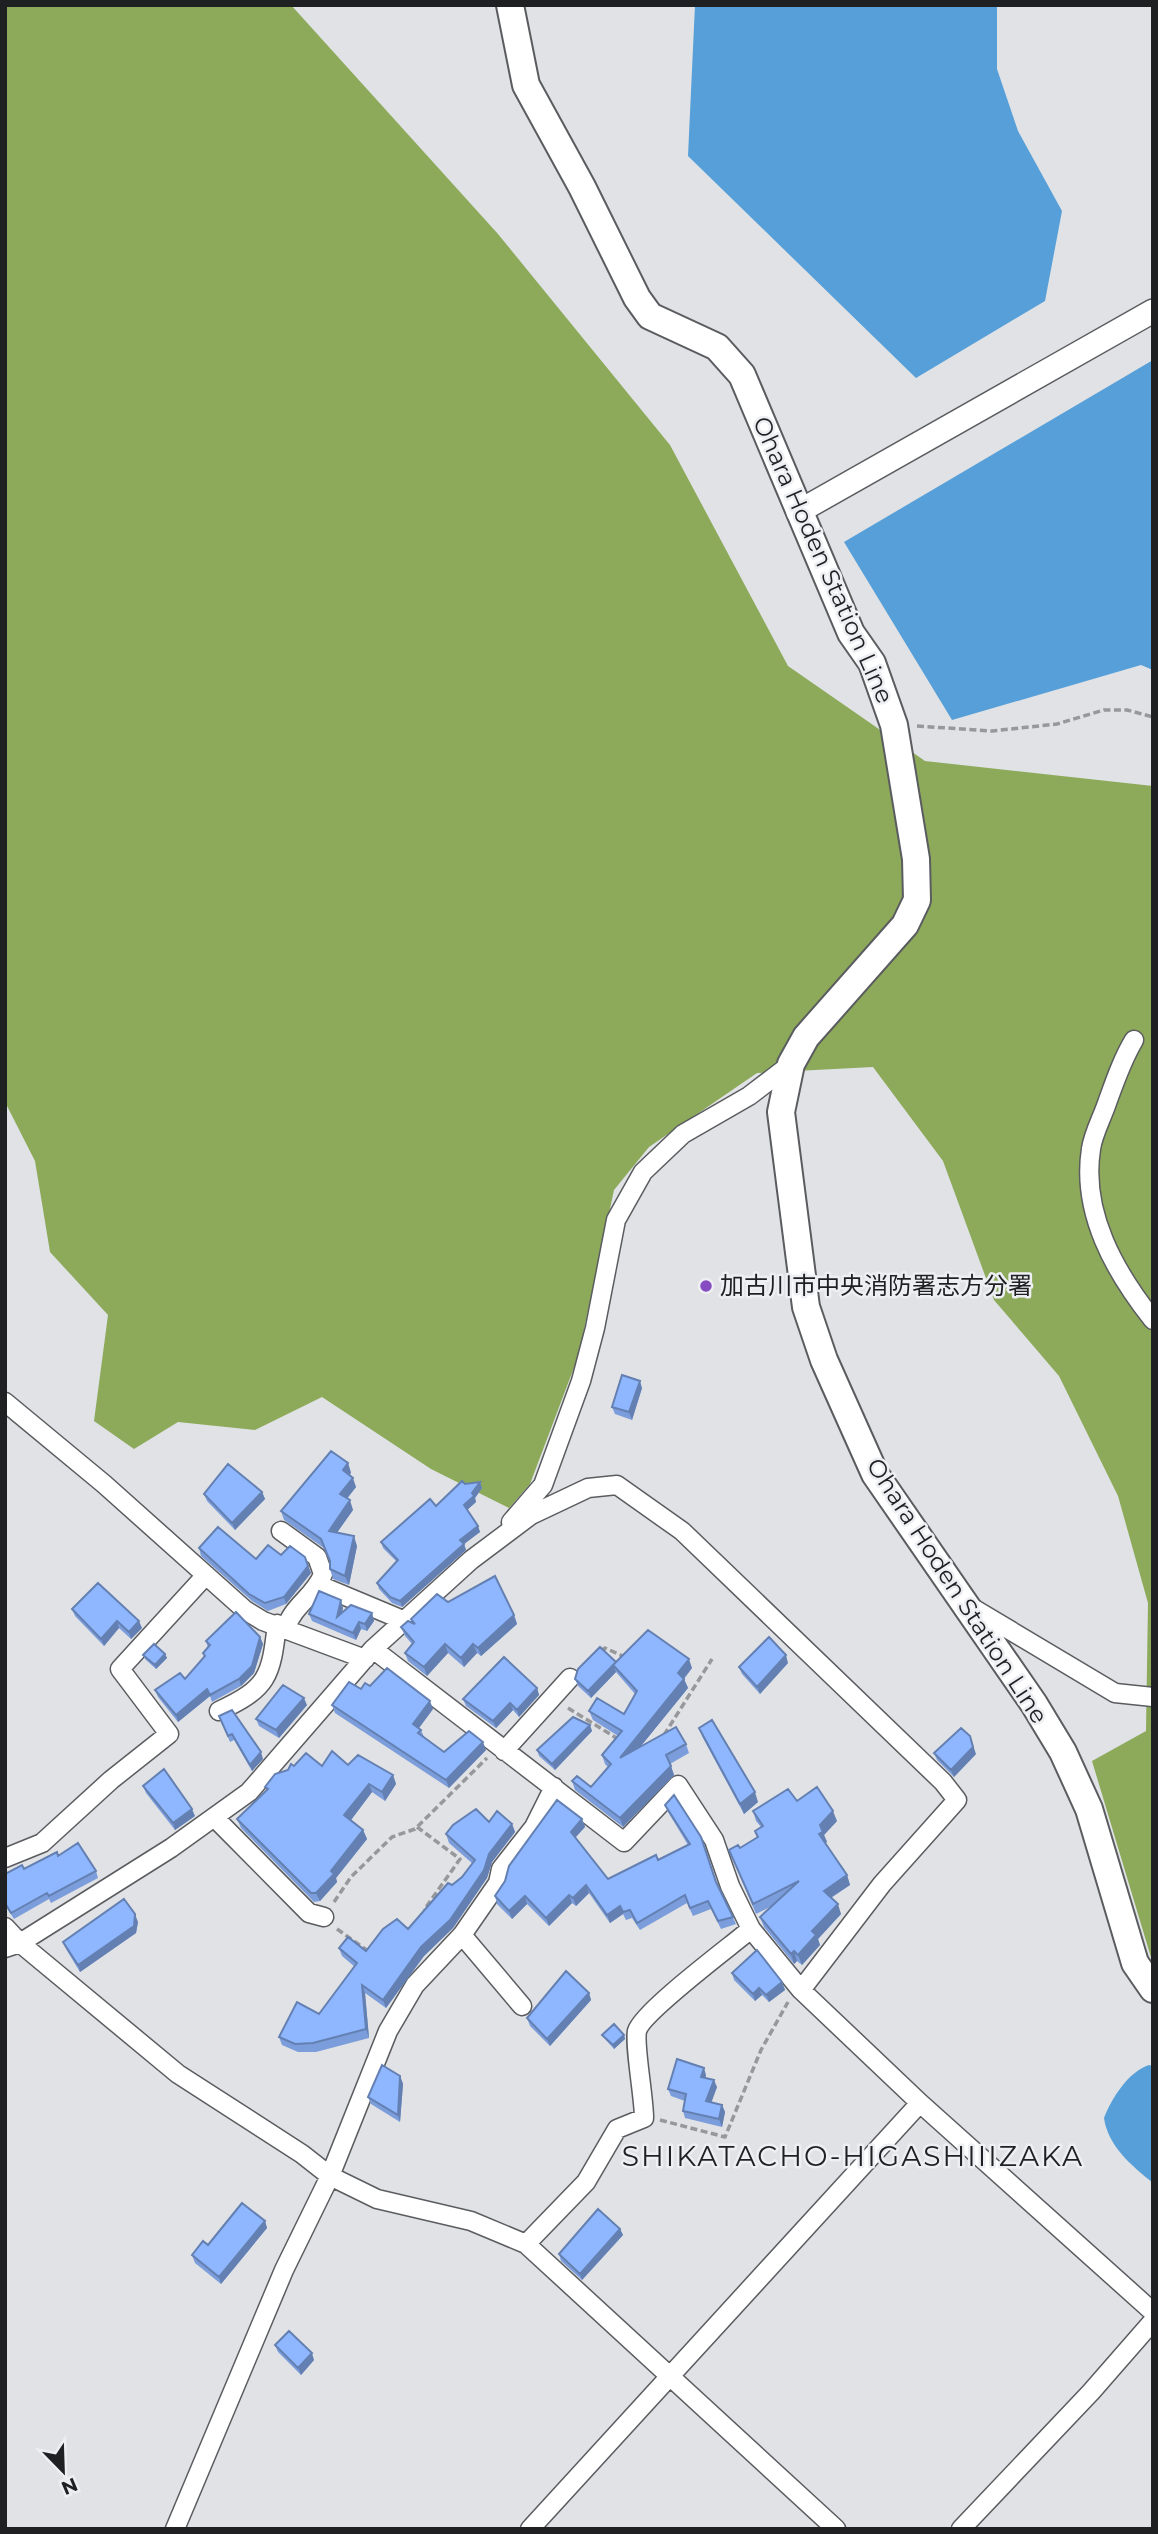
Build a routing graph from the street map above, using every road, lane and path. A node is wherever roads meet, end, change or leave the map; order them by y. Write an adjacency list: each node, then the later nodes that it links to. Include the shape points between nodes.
1 (510, 5): 3 (main road, Ohara Hoden Station Line, via 526,85 637,298 650,316 717,346 742,375)
2 (1153, 311): 3 (street)
3 (798, 512): 5 (main road, Ohara Hoden Station Line, via 851,634 872,663)
4 (1153, 717): 5 (path, via 1104,710 1057,724 992,731)
5 (894, 725): 7 (main road, Ohara Hoden Station Line, via 916,859 917,900 905,925 806,1037)
6 (1135, 1040): 8 (street, via 1123,1058 1091,1147 1090,1185 1092,1209 1116,1267)
7 (791, 1064): 11 (street, via 749,1096 683,1134 643,1172 617,1220 585,1368 543,1485); 14 (main road, Ohara Hoden Station Line, via 781,1112 806,1307 824,1360 875,1474)
8 (1153, 1320)
9 (5, 1402): 12 (street)
10 (281, 1531): 13 (street, via 317,1557 323,1574)
11 (490, 1547): 15 (street); 40 (street, via 531,1515 588,1488 617,1485 682,1531 957,1800 883,1884)
12 (206, 1575): 16 (street, via 245,1610); 31 (street, via 120,1669 169,1734 42,1843)
13 (319, 1585): 15 (street); 16 (street)
14 (962, 1601): 22 (street, via 1115,1693); 39 (main road, Ohara Hoden Station Line, via 1063,1752 1089,1809 1135,1963)
15 (405, 1621): 17 (street)
16 (281, 1626): 17 (street); 24 (street, via 267,1680 246,1699)
17 (369, 1654): 27 (street); 29 (street, via 249,1791)
18 (596, 1655): 20 (path, via 605,1648)
19 (712, 1659): 25 (path)
20 (633, 1661)
21 (570, 1678): 23 (street)
22 (1153, 1697)
23 (552, 1698): 26 (path); 27 (street)
24 (219, 1711)
25 (662, 1738)
26 (623, 1741)
27 (501, 1749): 28 (street); 30 (path)
28 (554, 1787): 35 (street, via 624,1842 678,1784 714,1840); 36 (street, via 534,1827 501,1869 498,1883)
29 (214, 1817): 33 (street, via 309,1913); 37 (street)
30 (417, 1826): 32 (path, via 460,1859); 33 (path, via 392,1837 351,1877)
31 (5, 1858)
32 (424, 1910)
33 (324, 1917): 38 (path)
34 (5, 1927): 37 (street)
35 (751, 1929): 40 (street); 43 (street, via 638,2027)
36 (461, 1935): 41 (street); 44 (street, via 415,1985 398,2012)
37 (13, 1946): 44 (street, via 178,2074)
38 (370, 1953)
39 (1153, 1989)
40 (800, 1990): 42 (street); 43 (path, via 786,2005 761,2050 725,2137)
41 (522, 2006)
42 (920, 2103): 46 (street); 48 (street)
43 (644, 2118): 45 (street, via 617,2129 586,2182)
44 (330, 2176): 45 (street, via 377,2199 471,2221); 49 (street, via 284,2270)
45 (526, 2244): 48 (street)
46 (1153, 2312)
47 (1153, 2321): 52 (street)
48 (670, 2376): 50 (street); 51 (street)
49 (175, 2529)
50 (530, 2529)
51 (836, 2529)
52 (961, 2529)

